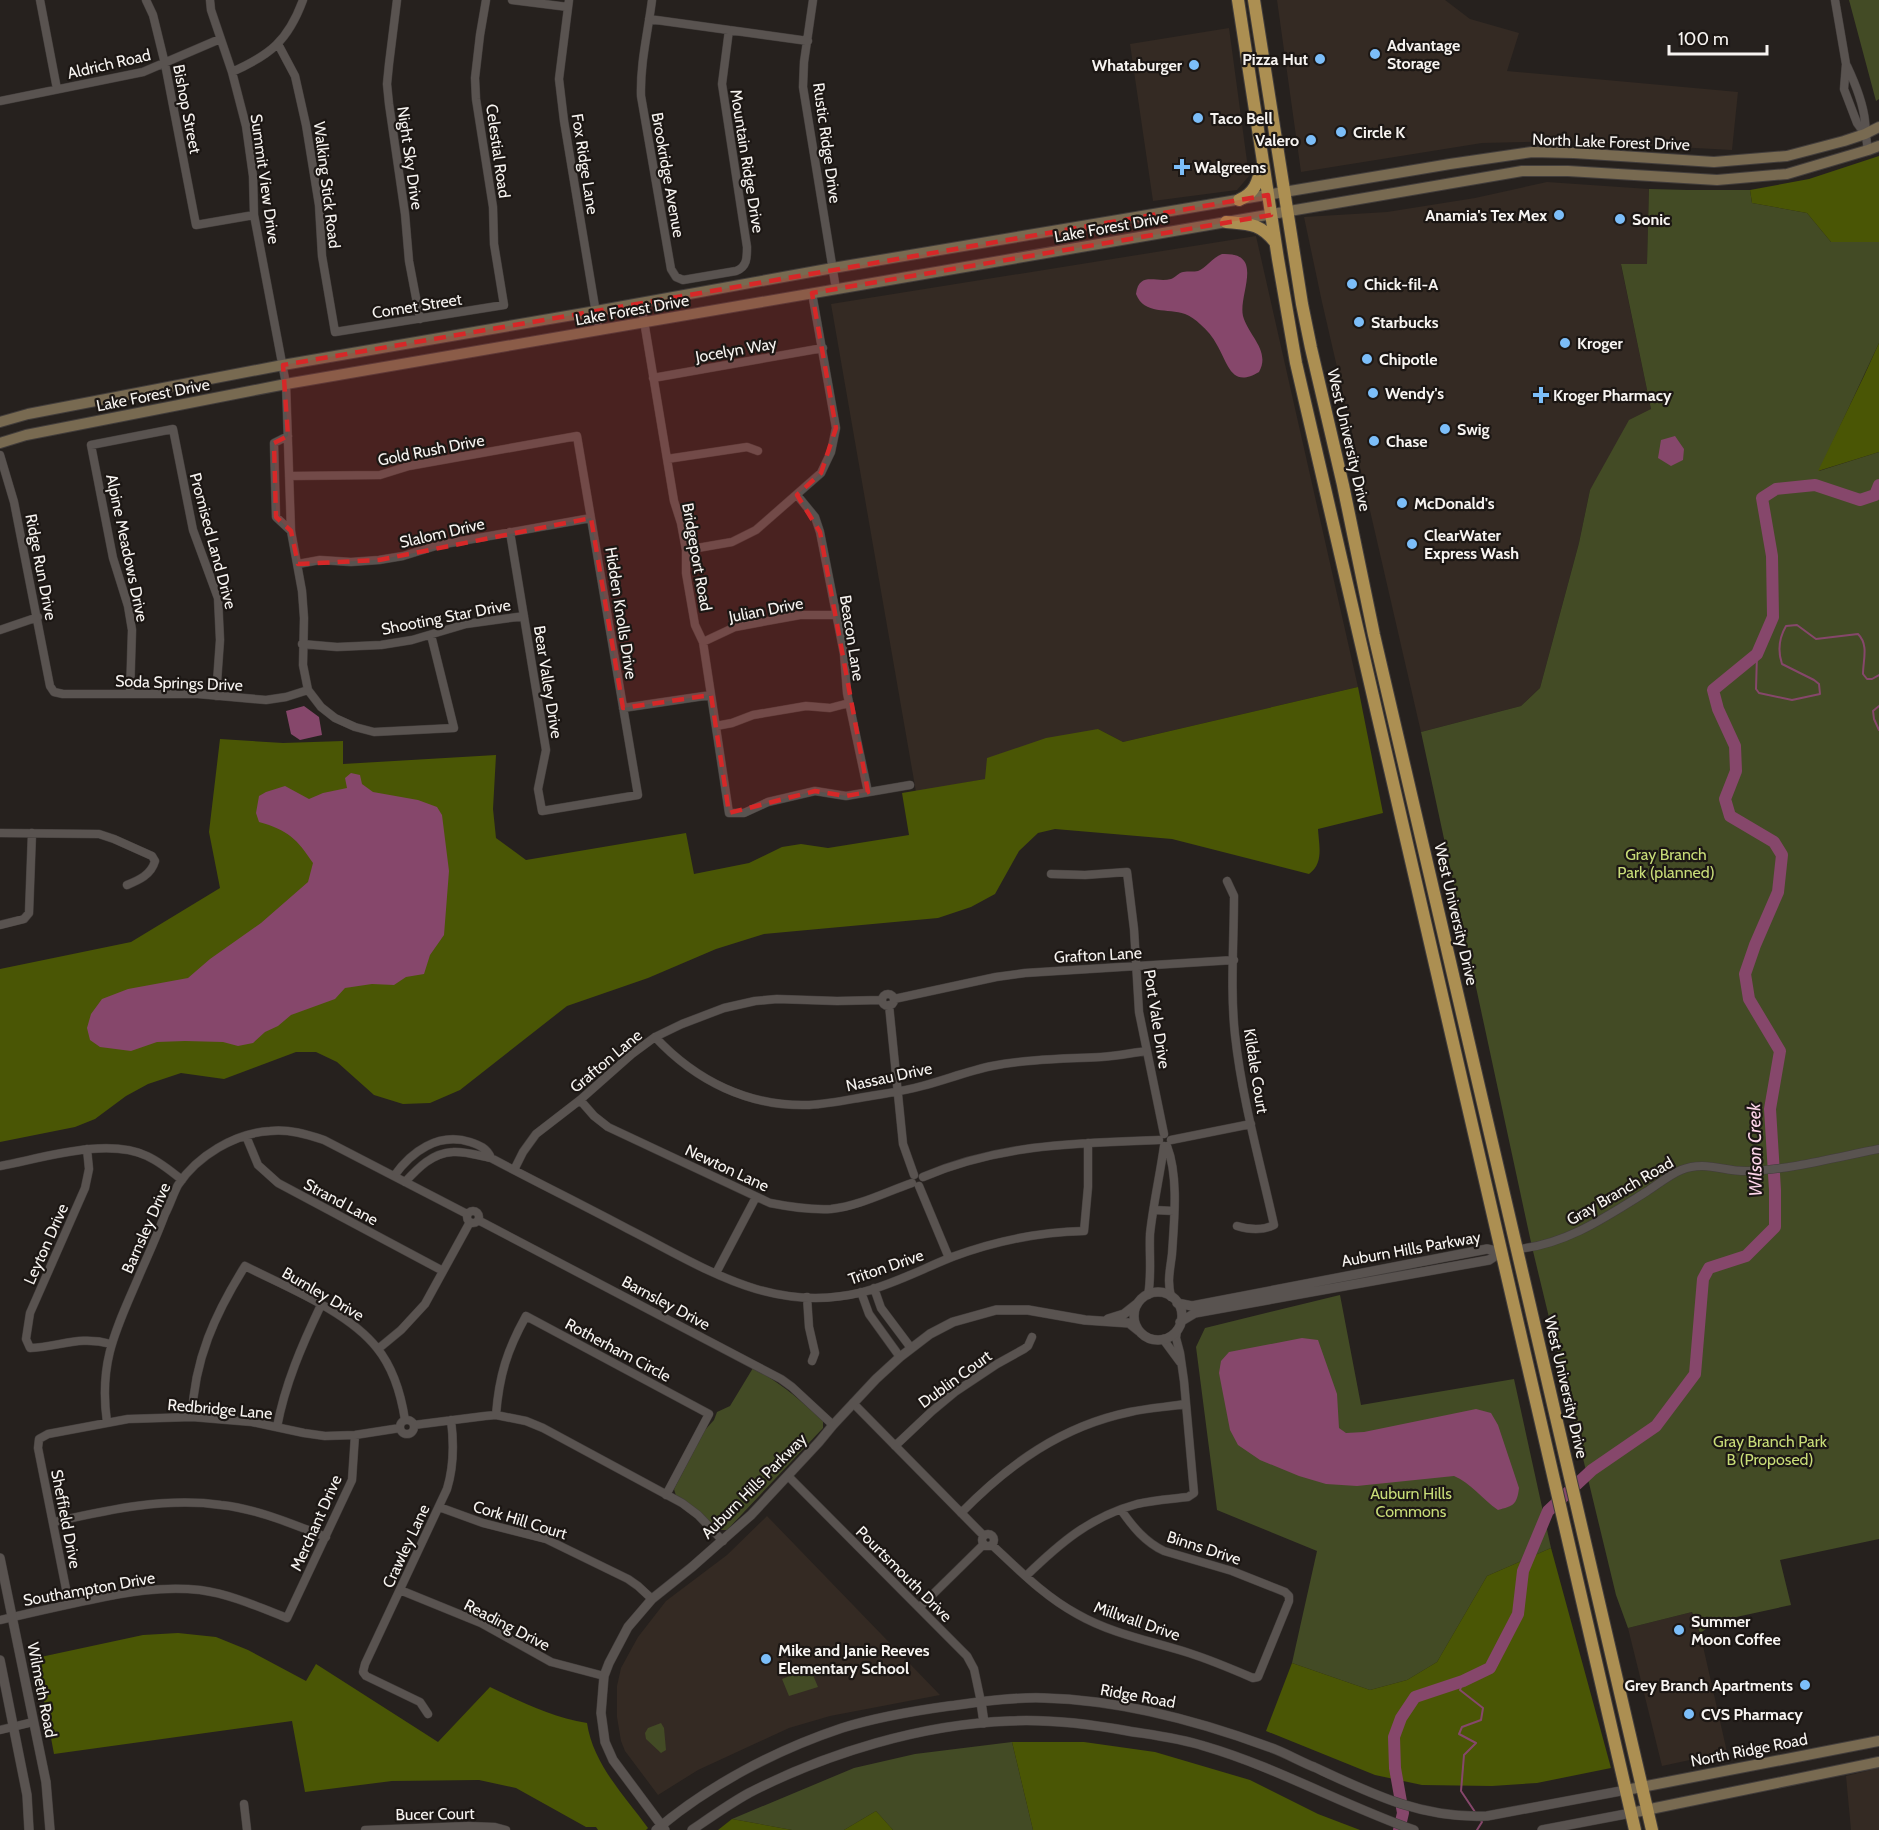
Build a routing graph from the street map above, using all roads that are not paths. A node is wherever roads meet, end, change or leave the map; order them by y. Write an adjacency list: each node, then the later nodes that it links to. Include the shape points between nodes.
1 (40, 0): 23 (street)
2 (146, 0): 21 (street, Bishop Street)
3 (210, 0): 16 (street, Summit View Drive)
4 (303, 0): 20 (street)
5 (397, 0): 49 (street, Night Sky Drive, via 387,84)
6 (486, 0): 47 (street, Celestial Road, via 476,88)
7 (512, 0): 13 (street)
8 (652, 0): 14 (street, Brookridge Avenue)
9 (813, 0): 18 (street, Rustic Ridge Drive)
10 (1238, 0): 19 (highway, West University Drive)
11 (1254, 0): 17 (highway, West University Drive)
12 (1835, 0): 26 (street, via 1846,64 1863,111)
13 (569, 4): 48 (street, Fox Ridge Lane, via 559,80)
14 (650, 19): 15 (street); 42 (street, Brookridge Avenue, via 641,96 673,274 679,279 690,279 736,271)
15 (729, 30): 18 (street); 42 (street, Mountain Ridge Drive, via 722,84)
16 (220, 39): 21 (street, Aldrich Road); 22 (street, Summit View Drive)
17 (1260, 39): 19 (highway); 34 (highway, West University Drive)
18 (808, 41): 43 (street, Rustic Ridge Drive, via 803,87)
19 (1244, 41): 30 (highway, West University Drive)
20 (278, 44): 22 (street, via 257,61); 52 (street, Walking Stick Road, via 295,76 306,125)
21 (165, 64): 23 (street, Aldrich Road); 38 (street, Bishop Street, via 196,225)
22 (232, 72): 38 (street, Summit View Drive, via 246,126)
23 (57, 90): 24 (street, Aldrich Road)
24 (0, 101)
25 (1879, 127): 26 (main road, North Lake Forest Drive)
26 (1864, 134): 28 (street); 29 (main road, North Lake Forest Drive, via 1787,156 1714,162)
27 (1879, 146): 28 (main road, North Lake Forest Drive)
28 (1868, 150): 32 (main road, North Lake Forest Drive, via 1788,174 1717,180)
29 (1606, 155): 31 (main road, North Lake Forest Drive, via 1532,152); 32 (main road)
30 (1263, 160): 35 (highway, West University Drive); 36 (highway, via 1252,193)
31 (1450, 164): 33 (main road); 34 (main road, North Lake Forest Drive)
32 (1604, 173): 33 (main road, North Lake Forest Drive, via 1522,171)
33 (1453, 182): 37 (main road, North Lake Forest Drive)
34 (1284, 192): 35 (main road, North Lake Forest Drive); 37 (highway, West University Drive)
35 (1268, 195): 36 (main road, Lake Forest Drive); 39 (highway, West University Drive)
36 (1239, 200): 43 (main road, Lake Forest Drive)
37 (1287, 212): 39 (main road, North Lake Forest Drive); 88 (highway, West University Drive, via 1311,348)
38 (254, 214): 54 (street, Summit View Drive)
39 (1271, 215): 40 (main road, Lake Forest Drive); 41 (highway, West University Drive)
40 (1226, 222): 41 (highway, via 1254,225); 44 (main road, Lake Forest Drive)
41 (1275, 242): 77 (highway, West University Drive, via 1296,363)
42 (747, 261)
43 (832, 268): 44 (street, Rustic Ridge Drive); 46 (main road, Lake Forest Drive)
44 (836, 289): 45 (main road, Lake Forest Drive)
45 (812, 293): 50 (main road, Lake Forest Drive); 53 (street)
46 (641, 303): 48 (main road, Lake Forest Drive); 50 (street, Bridgeport Road)
47 (504, 305): 49 (street, Comet Street)
48 (596, 311): 51 (street, Fox Ridge Lane); 54 (main road, Lake Forest Drive)
49 (420, 319): 52 (street, Comet Street)
50 (644, 323): 51 (main road, Lake Forest Drive); 55 (street, Bridgeport Road)
51 (599, 331): 56 (main road, Lake Forest Drive)
52 (335, 332)
53 (823, 348): 55 (street, Jocelyn Way); 66 (street, via 836,428 821,473)
54 (283, 365): 56 (street, Summit View Drive); 57 (main road, Lake Forest Drive)
55 (653, 378): 64 (street, Bridgeport Road)
56 (286, 384): 59 (street, Summit View Drive); 61 (main road, Lake Forest Drive)
57 (0, 422)
58 (173, 429): 82 (street, Alpine Meadows Drive, via 91,445 132,630); 84 (street, Promised Land Drive, via 195,538 218,598)
59 (288, 436): 65 (street, Summit View Drive); 68 (street, Summit View Drive, via 274,443 276,518)
60 (577, 436): 65 (street, Gold Rush Drive, via 409,466 380,475); 67 (street, Hidden Knolls Drive)
61 (0, 443)
62 (758, 451): 64 (street, via 747,447)
63 (0, 455): 74 (street, Ridge Run Drive)
64 (667, 459): 70 (street, Bridgeport Road)
65 (289, 476): 68 (street, Summit View Drive)
66 (797, 495): 70 (street, via 756,530 732,542); 72 (street, Beacon Lane, via 815,517 820,532)
67 (591, 518): 69 (street, Slalom Drive); 86 (street, Hidden Knolls Drive)
68 (291, 531): 71 (street, Summit View Drive)
69 (510, 532): 71 (street, Slalom Drive, via 379,560); 73 (street, Bear Valley Drive)
70 (686, 550): 78 (street, Bridgeport Road, via 695,625)
71 (298, 564): 79 (street, Summit View Drive)
72 (836, 615): 78 (street, Julian Drive, via 800,615 735,627); 85 (street, Beacon Lane)
73 (524, 616): 76 (street, Shooting Star Drive, via 466,624); 91 (street, Bear Valley Drive, via 546,750 538,789 542,811)
74 (38, 617): 75 (street); 80 (street, Ridge Run Drive)
75 (0, 630)
76 (431, 635): 79 (street, Shooting Star Drive, via 381,645); 81 (street, via 454,728 374,732 335,718)
77 (1359, 636): 88 (highway, via 1371,644 1395,746); 126 (highway, West University Drive)
78 (704, 642): 83 (street, Bridgeport Road)
79 (302, 644): 81 (street, Summit View Drive)
80 (50, 686): 82 (street, Soda Springs Drive, via 54,692 63,694)
81 (308, 690): 84 (street, Soda Springs Drive, via 266,700)
82 (130, 694): 84 (street, Soda Springs Drive)
83 (711, 695): 86 (street); 87 (street, Bridgeport Road)
84 (216, 696)
85 (849, 703): 87 (street, via 830,708 806,705); 90 (street, Beacon Lane)
86 (623, 708): 91 (street, Hidden Knolls Drive)
87 (716, 726): 90 (street, Bridgeport Road, via 729,813 744,813 768,801 815,791 846,796)
88 (1404, 759): 125 (highway, West University Drive)
89 (910, 785): 90 (street)
90 (868, 792)
91 (638, 795)
92 (0, 833): 93 (street)
93 (32, 833): 96 (street, via 99,834 152,856 153,870); 97 (street, via 29,913 24,920)
94 (1051, 874): 99 (street, Port Vale Drive, via 1127,872)
95 (1227, 881): 98 (street, Kildale Court, via 1234,896)
96 (127, 885)
97 (0, 924)
98 (1234, 960): 99 (street, Grafton Lane); 105 (street, Kildale Court, via 1235,1033)
99 (1135, 966): 100 (street, Grafton Lane, via 1011,975); 102 (street, Port Vale Drive)
100 (888, 1001): 101 (street, Grafton Lane, via 777,999 745,1003 710,1013); 103 (street)
101 (656, 1037): 103 (street, Nassau Drive, via 679,1060 708,1080 762,1101 808,1105); 104 (street, Grafton Lane)
102 (1146, 1051): 103 (street, Nassau Drive, via 995,1065); 108 (street, Port Vale Drive)
103 (897, 1092): 118 (street, via 903,1144)
104 (580, 1100): 115 (street, Grafton Lane, via 536,1134); 120 (street, Newton Lane, via 608,1127)
105 (1251, 1124): 108 (street, Newton Lane); 124 (street, Kildale Court, via 1274,1225 1266,1229)
106 (246, 1136): 116 (street, Barnsley Drive, via 278,1130 306,1134); 117 (street, Barnsley Drive, via 209,1154); 128 (street, Strand Lane, via 258,1165 278,1183)
107 (453, 1139): 112 (street); 113 (street, Triton Drive, via 478,1145); 116 (street, via 420,1149 404,1161)
108 (1165, 1141): 109 (street, Newton Lane); 121 (street, Port Vale Drive); 122 (street, Port Vale Drive, via 1171,1156)
109 (1088, 1143): 118 (street, Newton Lane, via 1007,1151); 127 (street, Triton Drive, via 1084,1231 1009,1239)
110 (87, 1149): 114 (street); 117 (street, via 140,1153); 144 (street, Leyton Drive, via 85,1188 30,1312 26,1339 30,1348 82,1340)
111 (1879, 1149): 125 (street, Gray Branch Road, via 1747,1172 1704,1165 1680,1170 1579,1231 1532,1248)
112 (454, 1152): 113 (street, Triton Drive); 119 (street, Triton Drive, via 431,1158)
113 (491, 1158): 115 (street, Triton Drive)
114 (0, 1166)
115 (514, 1170): 129 (street, Triton Drive)
116 (394, 1176): 119 (street, Barnsley Drive)
117 (182, 1180): 144 (street, Barnsley Drive)
118 (917, 1180): 120 (street, Newton Lane, via 832,1209 797,1208); 127 (street)
119 (405, 1182): 123 (street, Barnsley Drive)
120 (756, 1197): 129 (street)
121 (1154, 1210): 122 (street); 132 (street, Port Vale Drive)
122 (1174, 1211): 134 (street, Port Vale Drive, via 1168,1283)
123 (472, 1219): 128 (street); 158 (street, Barnsley Drive, via 775,1375)
124 (1237, 1226)
125 (1517, 1249): 126 (highway); 195 (highway, West University Drive)
126 (1501, 1252): 134 (street, Auburn Hills Parkway, via 1487,1249 1192,1306); 140 (street, Auburn Hills Parkway, via 1489,1260 1195,1313); 196 (highway, West University Drive)
127 (950, 1258): 130 (street, Triton Drive)
128 (442, 1271): 145 (street, via 421,1309)
129 (716, 1273): 133 (street, Triton Drive, via 754,1289)
130 (874, 1288): 131 (street, Triton Drive); 137 (street)
131 (861, 1292): 133 (street, Triton Drive); 139 (street)
132 (1148, 1294): 134 (street, via 1158,1292); 135 (street)
133 (807, 1298): 148 (street, via 815,1353)
134 (1174, 1300): 140 (street, via 1181,1312)
135 (1138, 1303): 138 (street, Auburn Hills Parkway, via 1124,1314); 141 (street, via 1134,1319)
136 (321, 1305): 145 (street, Burnley Drive, via 363,1332); 153 (street, Burnley Drive, via 245,1266 210,1330 196,1380); 159 (street, via 290,1375)
137 (886, 1316): 139 (street); 146 (street)
138 (1103, 1320): 141 (street, Auburn Hills Parkway, via 1129,1323); 146 (street, Auburn Hills Parkway, via 996,1310 953,1322)
139 (875, 1323): 147 (street)
140 (1179, 1326): 143 (street); 149 (street, via 1176,1338)
141 (1139, 1331): 143 (street, via 1150,1339)
142 (1032, 1337): 163 (street, Dublin Court, via 1024,1349 945,1400)
143 (1163, 1339): 149 (street)
144 (111, 1344): 156 (street, Barnsley Drive, via 104,1382)
145 (378, 1348): 154 (street, Burnley Drive, via 397,1384)
146 (911, 1348): 147 (street, Auburn Hills Parkway)
147 (900, 1357): 150 (street, Auburn Hills Parkway)
148 (812, 1361)
149 (1182, 1365): 151 (street)
150 (853, 1403): 158 (street, Auburn Hills Parkway); 163 (street, Millwall Drive)
151 (1186, 1404): 167 (street, via 1194,1493); 168 (street, via 1129,1412 1065,1434 1023,1457)
152 (496, 1415): 155 (street, Redbridge Lane); 165 (street, Redbridge Lane, via 543,1428); 165 (street, Rotherham Circle, via 502,1369 526,1316 709,1414)
153 (192, 1417): 156 (street, Redbridge Lane); 159 (street, Redbridge Lane)
154 (405, 1420): 157 (street); 160 (street)
155 (451, 1420): 157 (street, Redbridge Lane); 166 (street, Crawley Lane, via 452,1468)
156 (107, 1422): 162 (street, Redbridge Lane)
157 (414, 1425): 160 (street, Redbridge Lane, via 408,1433)
158 (832, 1425): 164 (street, Auburn Hills Parkway)
159 (278, 1427): 161 (street, Redbridge Lane, via 314,1435)
160 (400, 1428): 161 (street, Redbridge Lane)
161 (355, 1435): 170 (street, Merchant Drive, via 352,1480)
162 (39, 1439): 169 (street, Sheffield Drive)
163 (895, 1446): 168 (street, Millwall Drive)
164 (788, 1476): 171 (street, Auburn Hills Parkway); 178 (street, Pourtsmouth Drive)
165 (666, 1495): 171 (street, Redbridge Lane, via 698,1515)
166 (439, 1507): 175 (street, Crawley Lane); 176 (street, Cork Hill Court, via 557,1544 628,1579)
167 (1121, 1510): 174 (street, via 1077,1531); 184 (street, Binns Drive, via 1154,1546 1232,1571 1289,1596)
168 (961, 1512): 172 (street, Millwall Drive)
169 (54, 1522): 170 (street, via 147,1504 222,1505 278,1518); 177 (street, Sheffield Drive)
170 (326, 1537): 180 (street, Merchant Drive)
171 (723, 1541): 176 (street, Auburn Hills Parkway)
172 (987, 1542): 174 (street, Millwall Drive); 178 (street)
173 (0, 1558): 179 (street, Wilmeth Road)
174 (1026, 1576): 184 (street, Millwall Drive, via 1062,1605 1104,1628)
175 (400, 1590): 183 (street, Reading Drive, via 481,1623 551,1662); 186 (street, Crawley Lane, via 363,1672 420,1702)
176 (652, 1599): 183 (street, Auburn Hills Parkway, via 628,1628)
177 (69, 1604): 179 (street, Southampton Drive); 180 (street, Southampton Drive, via 157,1588 199,1590 240,1599)
178 (920, 1607): 185 (street, Pourtsmouth Drive, via 971,1662)
179 (12, 1617): 181 (street, Southampton Drive); 187 (street, Wilmeth Road)
180 (287, 1618)
181 (0, 1620)
182 (0, 1660): 189 (street)
183 (604, 1676): 201 (street, Auburn Hills Parkway, via 601,1713 605,1742 613,1760)
184 (1258, 1677)
185 (981, 1702): 188 (street); 196 (street, Ridge Road, via 1044,1698 1150,1710 1273,1748 1373,1795 1425,1812 1471,1816 1504,1813); 201 (street, Ridge Road, via 879,1719 810,1740 729,1779)
186 (428, 1714)
187 (33, 1722): 189 (street); 203 (street, Wilmeth Road, via 46,1782)
188 (984, 1723): 207 (street, via 907,1736 828,1759 747,1794); 208 (street, via 1084,1724 1203,1745)
189 (14, 1727): 190 (street); 202 (street, via 27,1795)
190 (0, 1730)
191 (1879, 1741): 192 (main road, North Ridge Road)
192 (1812, 1754): 194 (main road); 195 (main road, North Ridge Road)
193 (1879, 1762): 194 (main road)
194 (1815, 1775): 198 (main road)
195 (1642, 1787): 196 (main road, North Ridge Road); 198 (highway, West University Drive)
196 (1626, 1790): 199 (highway, West University Drive)
197 (244, 1804): 204 (street)
198 (1647, 1810): 199 (main road); 211 (highway, West University Drive)
199 (1631, 1813): 209 (street); 210 (highway, West University Drive)
200 (468, 1828): 205 (street, Bucer Court); 206 (street, Bucer Court)
201 (661, 1828)
202 (29, 1830)
203 (50, 1830)
204 (247, 1830)
205 (365, 1830)
206 (506, 1830)
207 (692, 1830)
208 (1414, 1830)
209 (1542, 1830)
210 (1635, 1830)
211 (1652, 1830)

